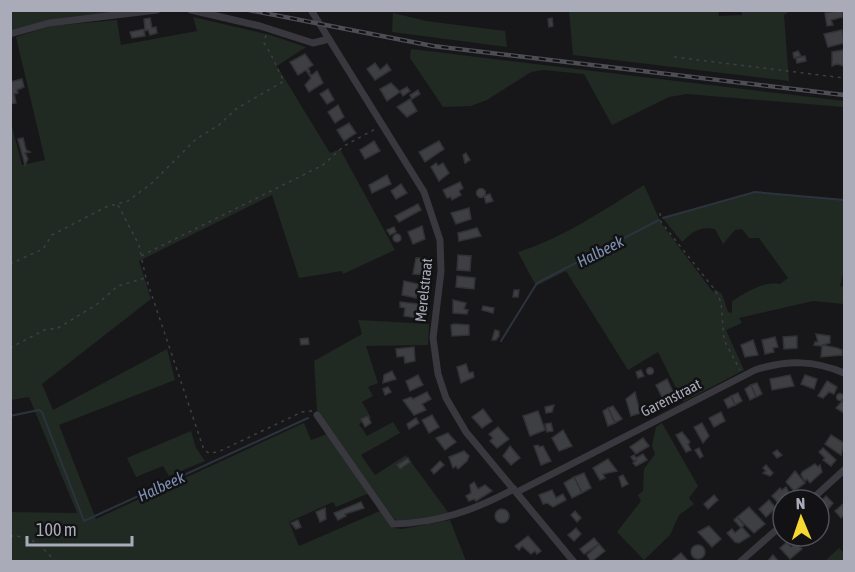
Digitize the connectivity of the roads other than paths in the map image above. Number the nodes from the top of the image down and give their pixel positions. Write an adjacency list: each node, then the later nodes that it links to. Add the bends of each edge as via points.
1 (157, 10): 4 (street, via 67,21)
2 (191, 10): 5 (street, via 313,43)
3 (311, 10): 5 (street, Merelstraat)
4 (10, 34)
5 (329, 39): 10 (street, Merelstraat, via 424,192 438,228 441,271 433,338 441,386 466,432)
6 (844, 373): 10 (street, Garenstraat, via 823,364 774,364)
7 (317, 415): 10 (street, Garenstraat, via 393,524 452,517)
8 (844, 470): 9 (street)
9 (824, 488)
10 (516, 491): 12 (street, Merelstraat)
11 (771, 534): 13 (street)
12 (574, 561)
13 (740, 561)

